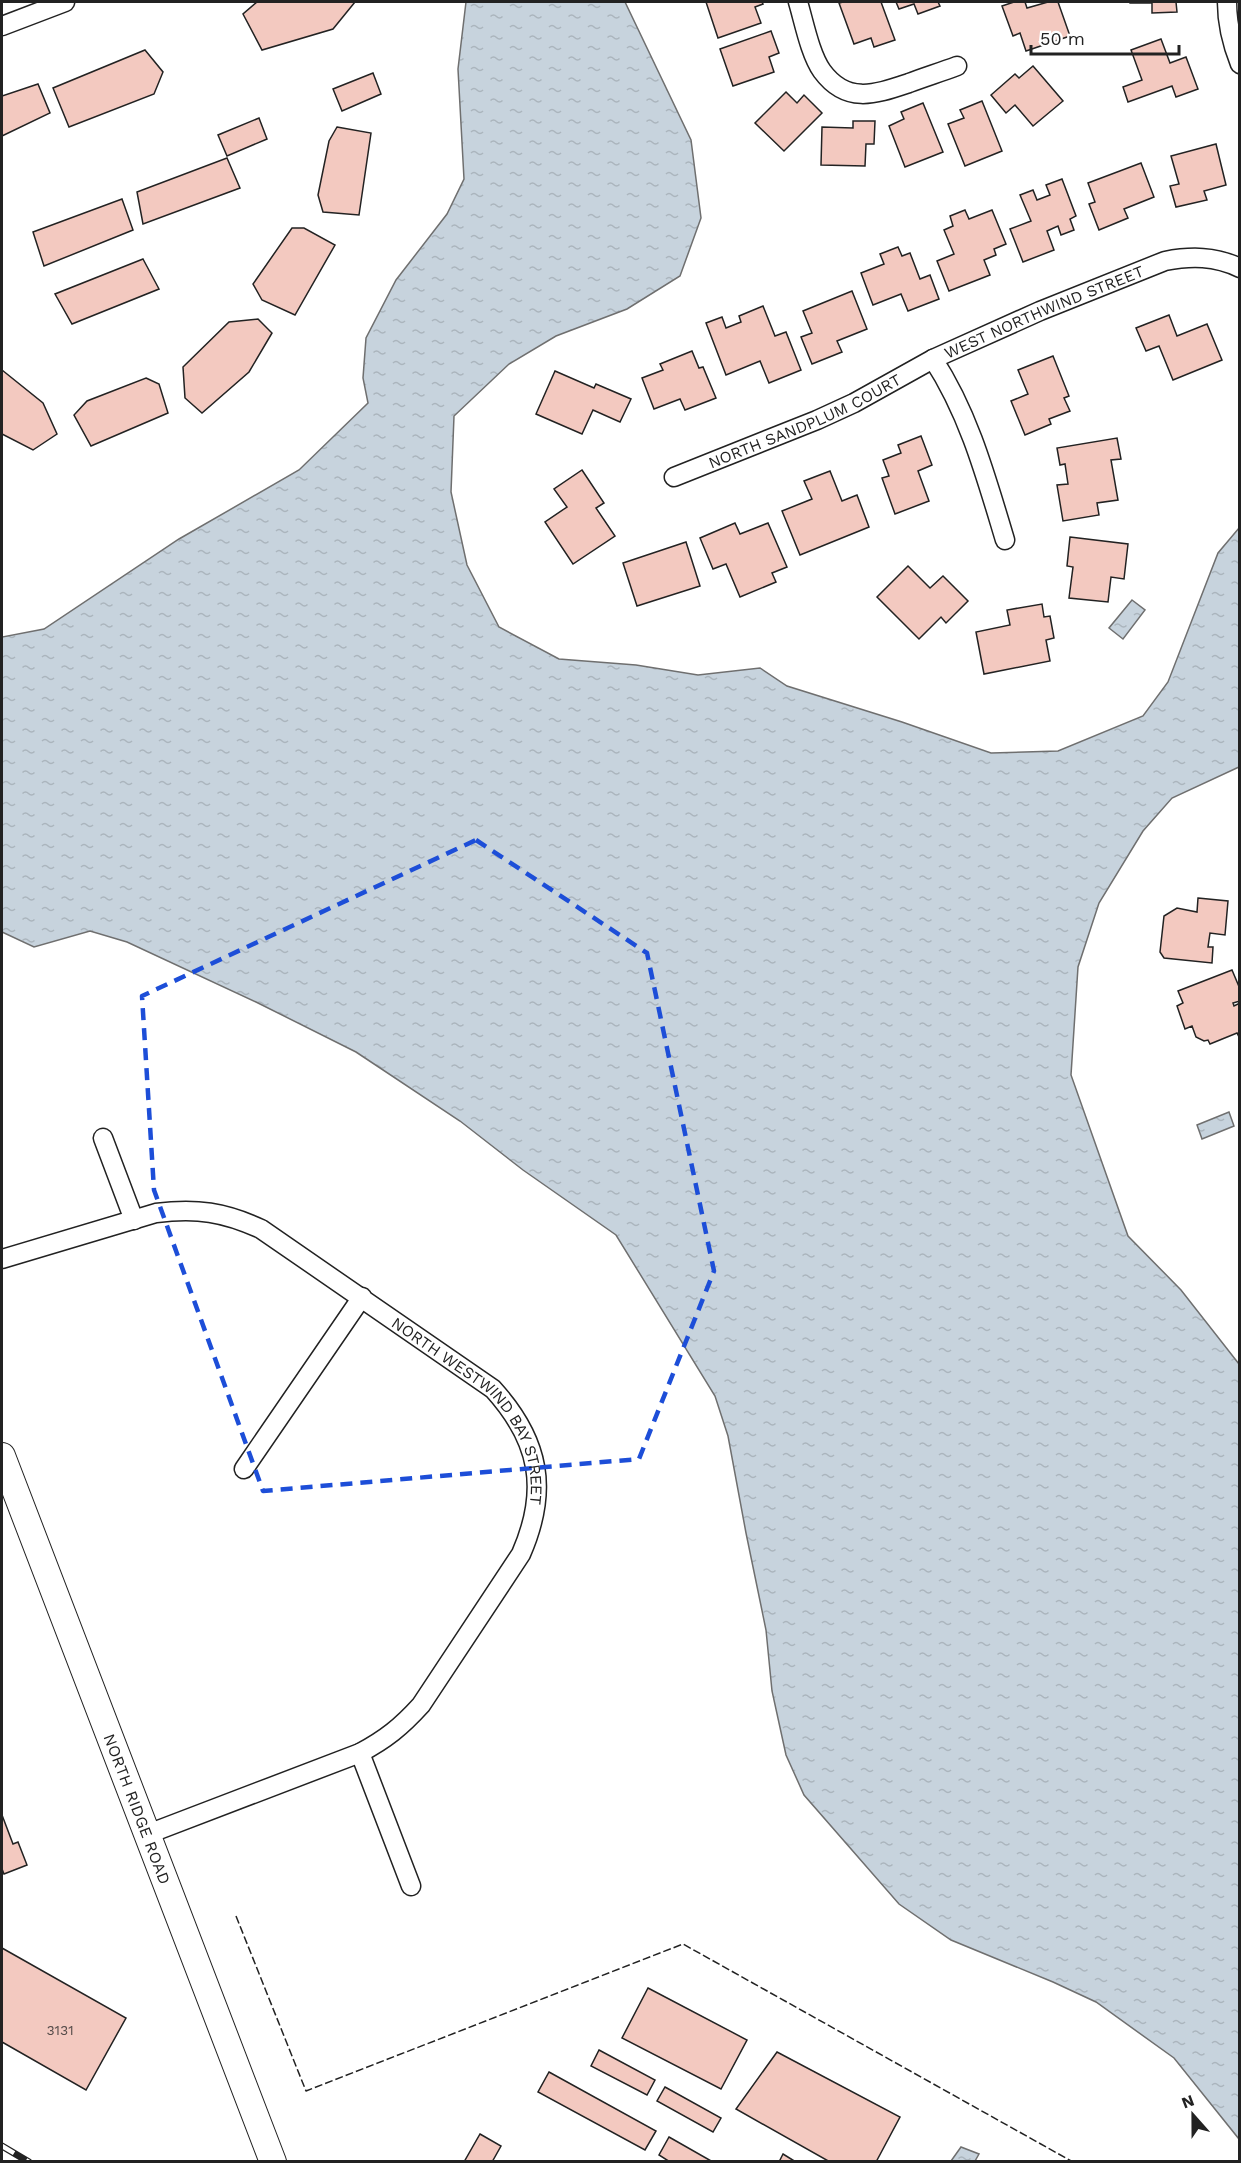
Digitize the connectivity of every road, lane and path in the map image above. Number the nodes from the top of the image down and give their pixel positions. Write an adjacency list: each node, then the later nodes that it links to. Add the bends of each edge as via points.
1 (65, 2): 4 (street)
2 (798, 2): 6 (street, via 822,70 833,83 848,91 879,94)
3 (1227, 2): 5 (street, via 1232,45)
4 (2, 26)
5 (1239, 64)
6 (957, 66)
7 (1239, 268): 8 (street, WEST NORTHWIND STREET, via 1205,257 1164,261)
8 (933, 359): 9 (street, NORTH SANDPLUM COURT, via 817,420); 10 (street, WEST NORTHWIND STREET, via 951,386 980,456)
9 (674, 477)
10 (1005, 540)
11 (103, 1138): 12 (street)
12 (134, 1220): 13 (street, NORTH WESTWIND BAY STREET); 14 (street, NORTH WESTWIND BAY STREET, via 182,1210 238,1218 261,1229)
13 (2, 1258)
14 (362, 1297): 16 (street); 17 (street, NORTH WESTWIND BAY STREET, via 493,1389 522,1426 532,1450 537,1479 530,1533 520,1554 421,1705 384,1740)
15 (2, 1456): 18 (main road, NORTH RIDGE ROAD)
16 (244, 1469)
17 (360, 1753): 18 (street, NORTH WESTWIND BAY STREET); 19 (street)
18 (148, 1834): 20 (main road, NORTH RIDGE ROAD)
19 (411, 1886)
20 (273, 2162)

